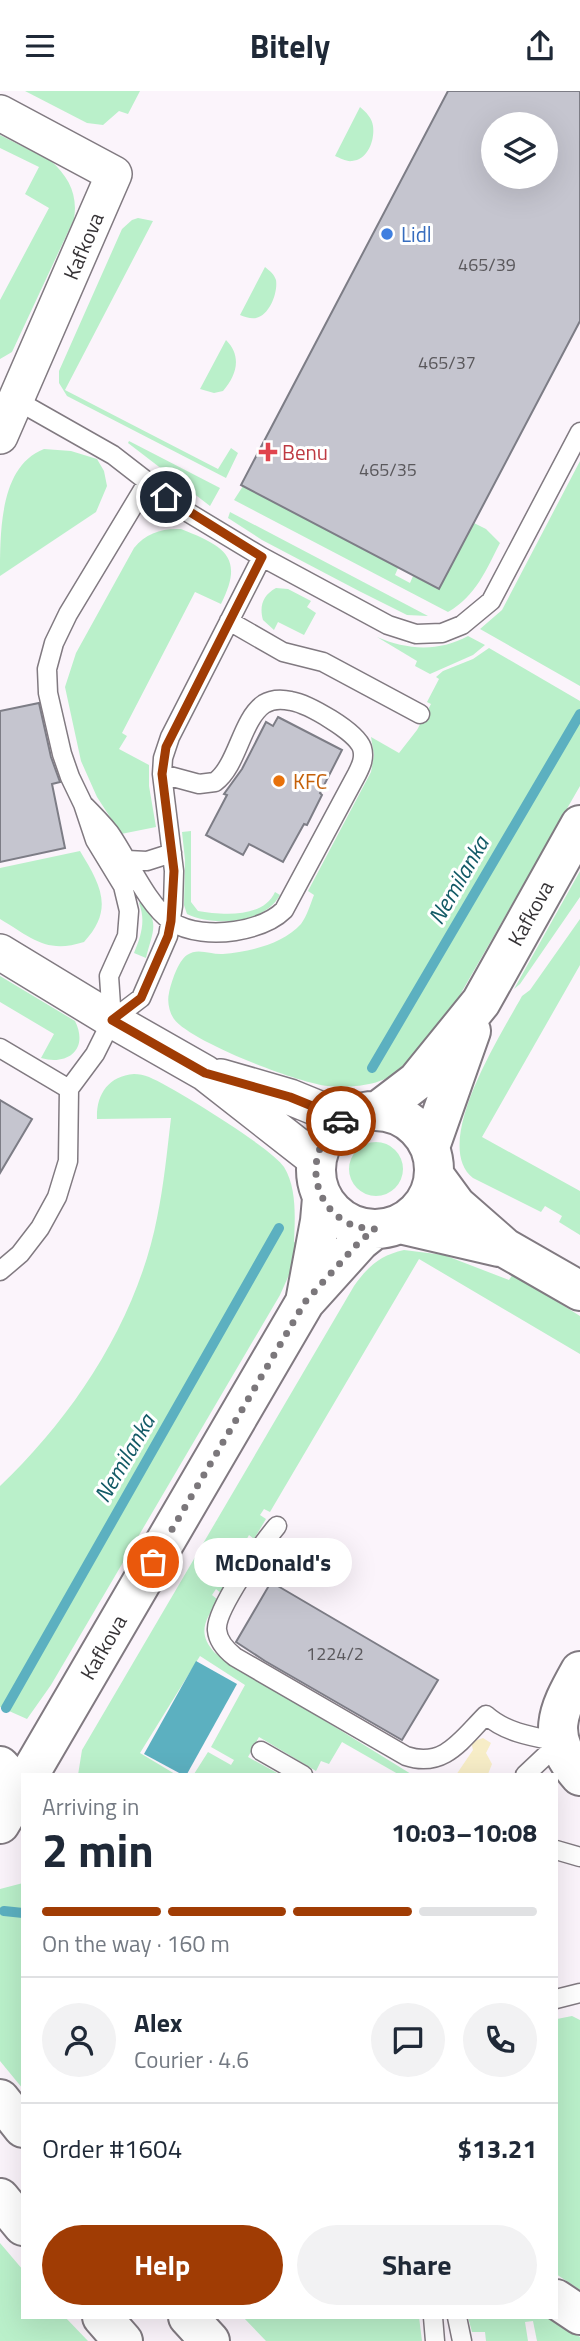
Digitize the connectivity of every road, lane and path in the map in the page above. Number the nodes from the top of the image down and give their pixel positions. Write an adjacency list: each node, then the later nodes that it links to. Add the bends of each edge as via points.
1 (0, 113): 2 (street, Kafkova, via 114,174)
2 (16, 400): 4 (street, Kafkova); 5 (lane, via 113,455)
3 (580, 432): 6 (lane, via 491,601 462,625 442,633 415,634 388,625)
4 (0, 436)
5 (148, 483): 6 (lane); 10 (lane, via 68,614 47,669 62,754)
6 (262, 557): 7 (lane)
7 (229, 621): 8 (lane, via 283,652 323,662); 9 (lane, via 170,737)
8 (421, 714)
9 (162, 774): 12 (lane); 14 (lane, via 199,784 215,782 258,709 276,700 297,702 350,732 363,754 357,774 278,916 228,932 193,929)
10 (83, 804): 13 (lane); 17 (lane, via 95,840 123,886 129,911 127,936 109,977)
11 (580, 825): 16 (street, Kafkova)
12 (172, 853): 13 (lane, via 148,861); 14 (lane)
13 (127, 860): 14 (lane)
14 (171, 921): 17 (lane, via 141,998)
15 (0, 952): 17 (street)
16 (481, 1002): 21 (street, Kafkova, via 417,1081); 23 (street, Kafkova)
17 (112, 1020): 19 (street); 20 (lane, via 95,1054)
18 (0, 1048): 20 (lane)
19 (205, 1073): 21 (street); 22 (street)
20 (69, 1089): 27 (lane, via 68,1161 57,1197 20,1254)
21 (361, 1114): 22 (street, Kafkova, via 326,1136); 23 (street, via 394,1114 408,1121 421,1132)
22 (316, 1160): 24 (street, Kafkova)
23 (432, 1161): 25 (street, Kafkova, via 430,1193 421,1208); 26 (street, via 456,1205)
24 (322, 1198): 25 (street, via 344,1221 358,1227); 29 (street, Kafkova)
25 (388, 1227): 26 (street); 29 (street, Kafkova, via 360,1241)
26 (505, 1248): 28 (street)
27 (0, 1271)
28 (580, 1291)
29 (305, 1302): 34 (street, Kafkova)
30 (277, 1527): 32 (lane, via 258,1550 218,1620 218,1637 227,1650 415,1759 432,1759 450,1751 486,1715 521,1734)
31 (580, 1671): 32 (street, via 559,1712)
32 (560, 1742): 36 (lane); 37 (street)
33 (261, 1751): 35 (lane)
34 (24, 1773)
35 (300, 1773)
36 (527, 1773)
37 (580, 1776)
38 (19, 1781): 39 (street, Kafkova)
39 (0, 1824)
40 (558, 1851): 41 (lane)
41 (580, 1857)
42 (580, 1993): 43 (lane)
43 (558, 1998)
44 (0, 2099): 45 (street)
45 (21, 2125)
46 (0, 2198): 47 (street)
47 (21, 2223)
48 (558, 2300): 49 (street)
49 (580, 2315)
50 (104, 2319): 54 (street)
51 (190, 2319): 55 (street)
52 (433, 2319): 56 (lane)
53 (458, 2319): 57 (lane)
54 (123, 2341)
55 (209, 2341)
56 (435, 2341)
57 (463, 2341)

